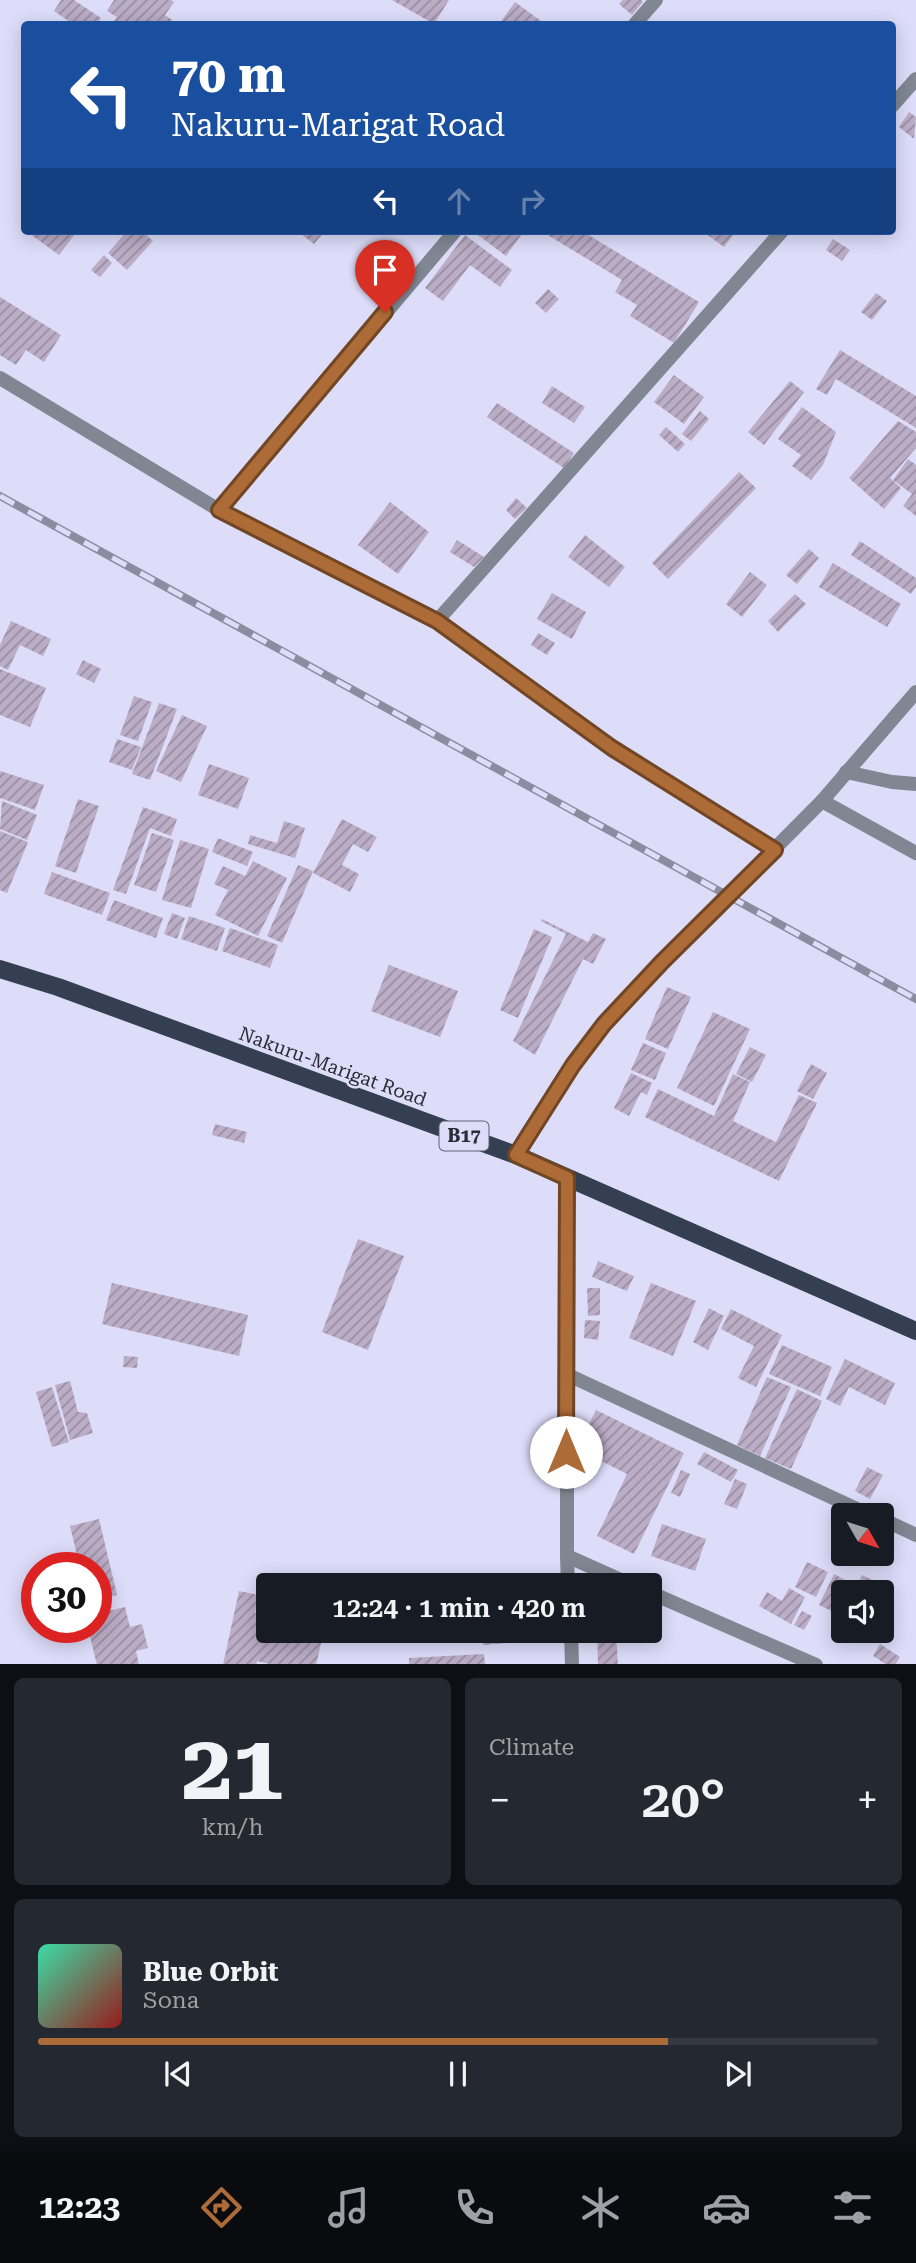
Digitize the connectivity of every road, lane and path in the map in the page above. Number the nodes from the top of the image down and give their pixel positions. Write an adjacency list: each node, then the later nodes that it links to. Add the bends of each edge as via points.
1 (656, 0): 2 (street)
2 (638, 21)
3 (916, 79): 4 (street)
4 (896, 102)
5 (452, 235): 8 (street)
6 (778, 235): 9 (street)
7 (0, 378): 8 (street)
8 (219, 510): 9 (street)
9 (437, 621): 14 (street, via 612,748)
10 (916, 692): 11 (street)
11 (846, 772): 12 (street); 13 (street)
12 (916, 784)
13 (822, 801): 14 (street); 15 (street)
14 (775, 850): 17 (street, via 604,1024)
15 (916, 853)
16 (0, 969): 17 (main road, Nakuru-Marigat Road / B17)
17 (516, 1155): 18 (main road, Nakuru-Marigat Road / B17)
18 (567, 1178): 19 (main road, Nakuru-Marigat Road / B17); 20 (street)
19 (916, 1331)
20 (566, 1374): 21 (street); 24 (street)
21 (845, 1503)
22 (894, 1525): 23 (street)
23 (916, 1535)
24 (567, 1556): 25 (street); 26 (street)
25 (568, 1573)
26 (605, 1573)
27 (662, 1598): 30 (street)
28 (571, 1643): 29 (street)
29 (572, 1664)
30 (816, 1664)

